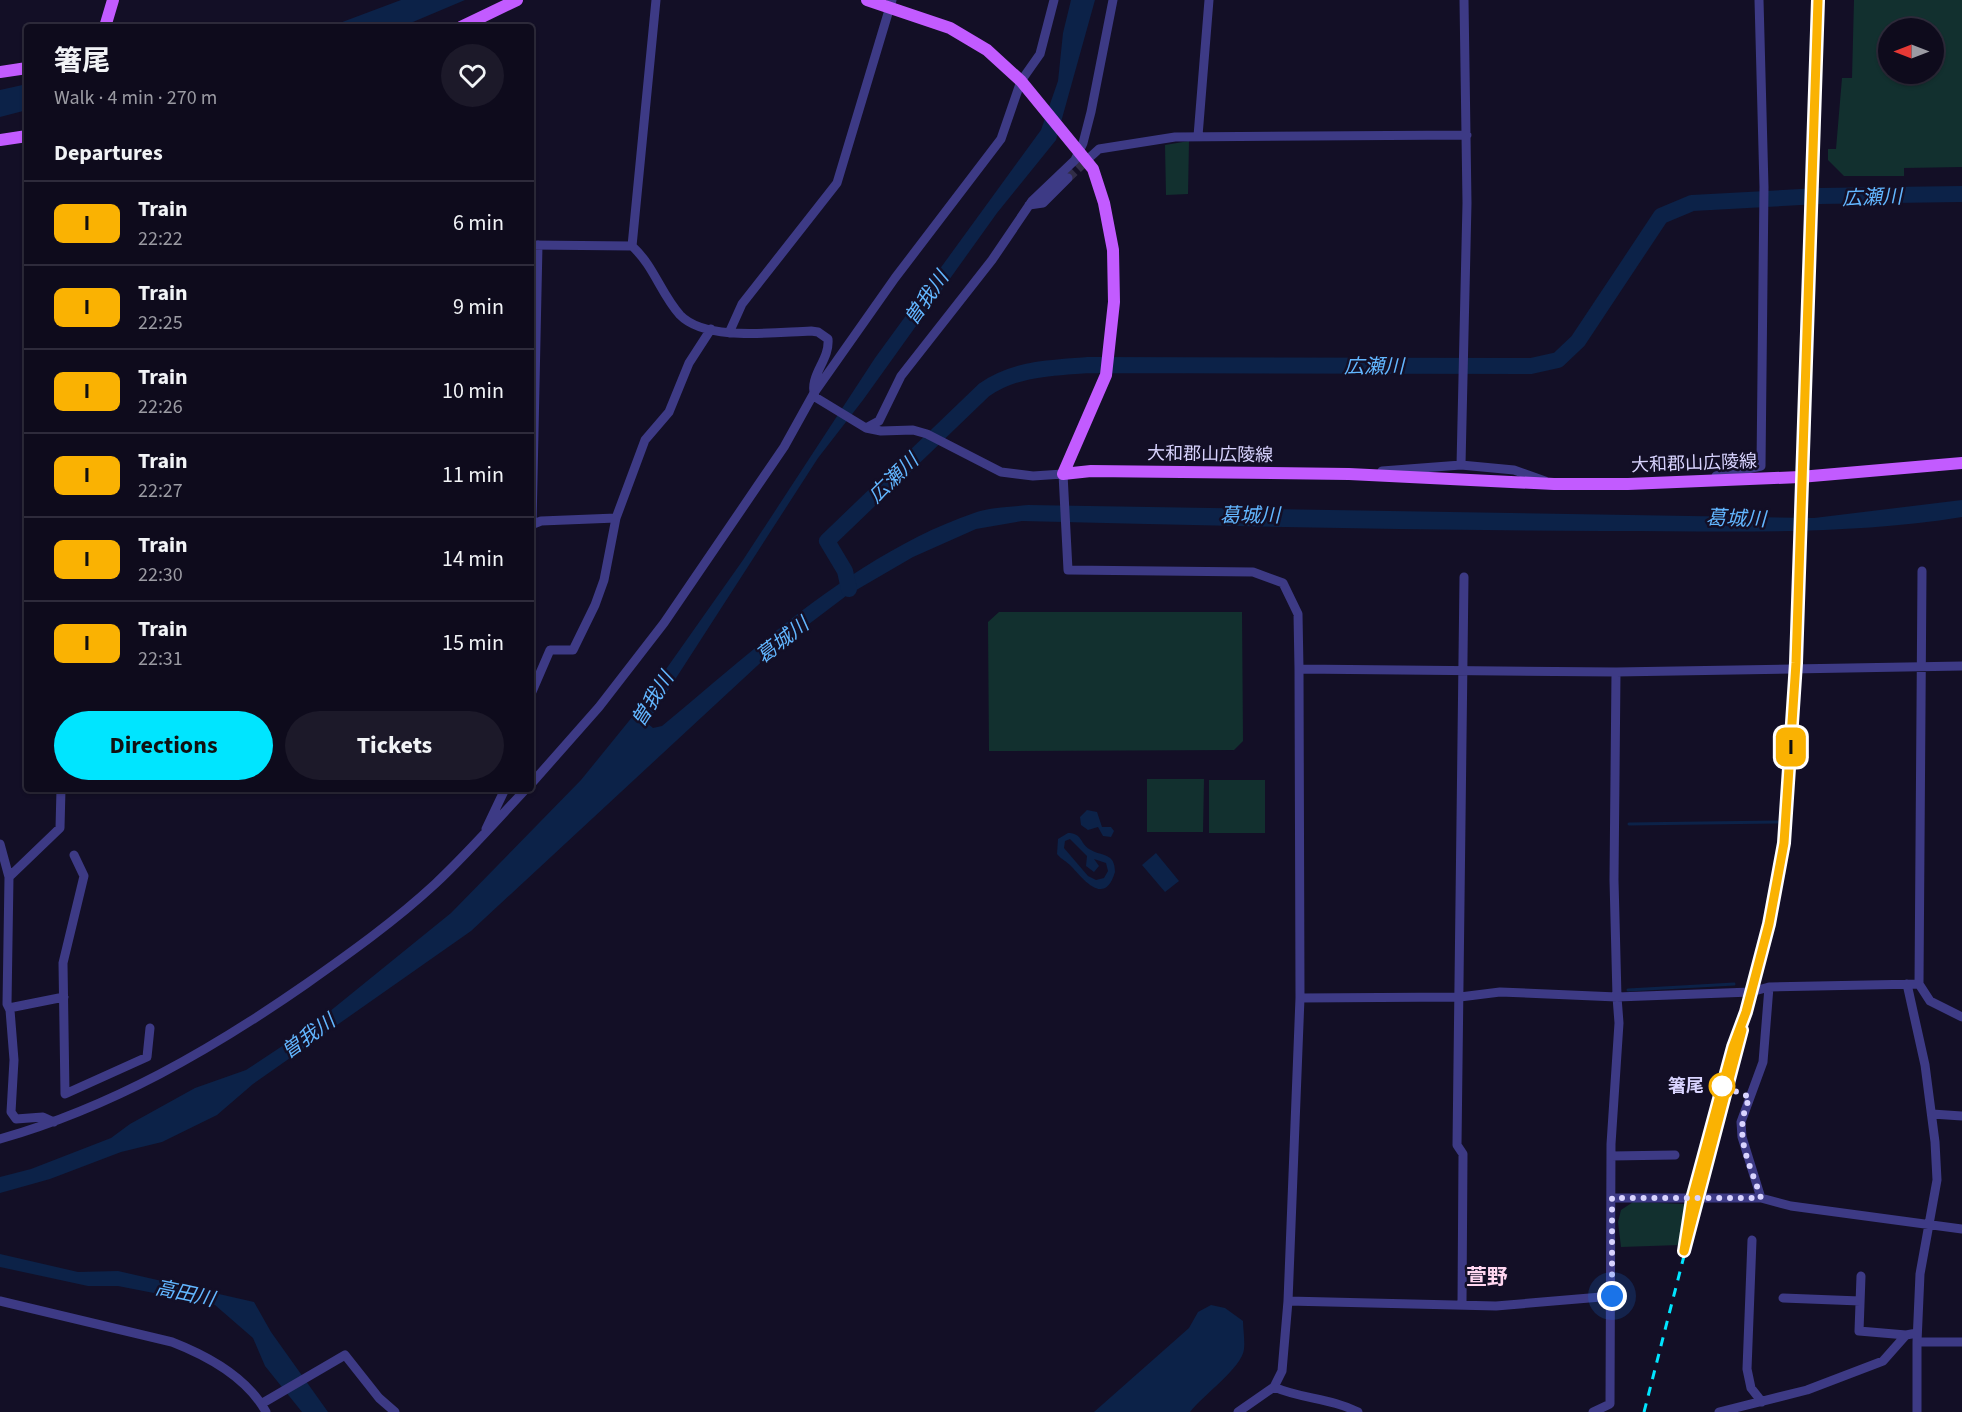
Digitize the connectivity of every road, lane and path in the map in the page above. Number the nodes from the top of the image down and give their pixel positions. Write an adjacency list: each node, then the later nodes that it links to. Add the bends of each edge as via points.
1 (113, 0): 11 (main road)
2 (517, 0): 12 (main road)
3 (656, 0): 24 (street)
4 (867, 0): 10 (main road)
5 (1054, 0): 15 (street, via 1040,54)
6 (1113, 0): 20 (street)
7 (1209, 0): 17 (street)
8 (1464, 0): 16 (street)
9 (1759, 0): 33 (street, via 1764,187 1761,466)
10 (891, 3): 15 (main road, via 950,28 987,50); 26 (street, via 837,183 742,304)
11 (106, 24)
12 (467, 24)
13 (24, 68): 14 (main road)
14 (0, 72)
15 (1025, 86): 20 (main road); 27 (street, via 1001,139 895,278)
16 (1467, 135): 17 (street); 30 (street)
17 (1198, 136): 20 (street)
18 (24, 137): 19 (main road)
19 (2, 143)
20 (1081, 153): 22 (street); 32 (main road, via 1093,169 1104,203 1113,250 1114,302 1106,375)
21 (1068, 178): 22 (street, via 1043,203)
22 (1029, 204): 28 (street, via 992,260 901,376 879,420)
23 (534, 245): 24 (street)
24 (632, 246): 25 (street, via 649,264 680,315)
25 (711, 329): 26 (street); 35 (street, via 689,363 669,412 645,440)
26 (729, 333): 27 (street, via 818,332 828,339 829,350 814,379)
27 (815, 395): 28 (street); 45 (street, via 664,623 599,707)
28 (866, 428): 32 (street, via 913,430 1000,472)
29 (1962, 463): 33 (main road, 大和郡山広陵線, via 1800,477)
30 (1461, 465): 31 (street); 34 (street, via 1514,470)
31 (1349, 474): 32 (main road, 大和郡山広陵線, via 1091,471); 34 (main road, 大和郡山広陵線)
32 (1064, 480): 41 (street, via 1068,570 1253,572 1283,583 1298,614)
33 (1696, 481): 34 (main road, 大和郡山広陵線)
34 (1554, 484)
35 (616, 518): 36 (street); 44 (street, via 604,580 584,632 573,650 550,650)
36 (534, 524)
37 (1922, 571): 40 (street)
38 (1464, 577): 42 (street)
39 (1962, 666): 40 (street)
40 (1922, 667): 43 (street); 55 (street)
41 (1299, 669): 42 (street); 60 (street)
42 (1462, 670): 43 (street); 58 (street)
43 (1616, 672): 59 (street)
44 (534, 687)
45 (534, 781)
46 (61, 792): 52 (street, via 60,828)
47 (504, 792): 49 (street)
48 (523, 792): 49 (street)
49 (486, 831): 66 (street, via 435,884 392,921 235,1032 122,1094)
50 (0, 844): 52 (street)
51 (74, 855): 57 (street, via 84,876 65,947)
52 (9, 877): 53 (street)
53 (3, 909): 61 (street)
54 (1907, 984): 55 (street); 56 (street); 64 (street)
55 (1919, 984): 62 (street, via 1930,1001)
56 (1769, 987): 59 (street, via 1751,992); 71 (street, via 1763,1062 1740,1122)
57 (64, 997): 61 (street); 63 (street, via 65,1094 147,1057)
58 (1460, 997): 59 (street, via 1500,992); 60 (street); 81 (street, via 1457,1145 1463,1154)
59 (1617, 997): 69 (street)
60 (1300, 998): 79 (street)
61 (9, 1008): 66 (street, via 14,1060 11,1112 16,1119 43,1117)
62 (1962, 1017)
63 (150, 1028)
64 (1932, 1114): 65 (street); 72 (street, via 1937,1180)
65 (1962, 1116)
66 (54, 1122): 67 (street)
67 (0, 1139)
68 (1675, 1155): 69 (street)
69 (1611, 1156): 70 (street)
70 (1612, 1198): 71 (street); 76 (street)
71 (1761, 1198): 72 (street, via 1791,1206)
72 (1930, 1225): 73 (street); 83 (street, via 1920,1274)
73 (1962, 1228)
74 (1752, 1240): 86 (street, via 1747,1369 1750,1388)
75 (1862, 1276): 80 (street)
76 (1612, 1296): 81 (street, via 1496,1306); 91 (street, via 1610,1404)
77 (1783, 1298): 80 (street)
78 (0, 1301): 87 (street, via 172,1342 198,1352 229,1371)
79 (1288, 1301): 81 (street); 85 (street, via 1282,1371)
80 (1860, 1301): 82 (street, via 1859,1331)
81 (1462, 1304)
82 (1906, 1335): 83 (street); 86 (street, via 1883,1361 1807,1390)
83 (1917, 1338): 84 (street); 93 (street)
84 (1962, 1342)
85 (1274, 1387): 89 (street); 90 (street, via 1336,1402)
86 (1762, 1402): 92 (street)
87 (264, 1406): 88 (street, via 345,1355)
88 (395, 1412)
89 (1238, 1412)
90 (1358, 1412)
91 (1593, 1412)
92 (1719, 1412)
93 (1917, 1412)

